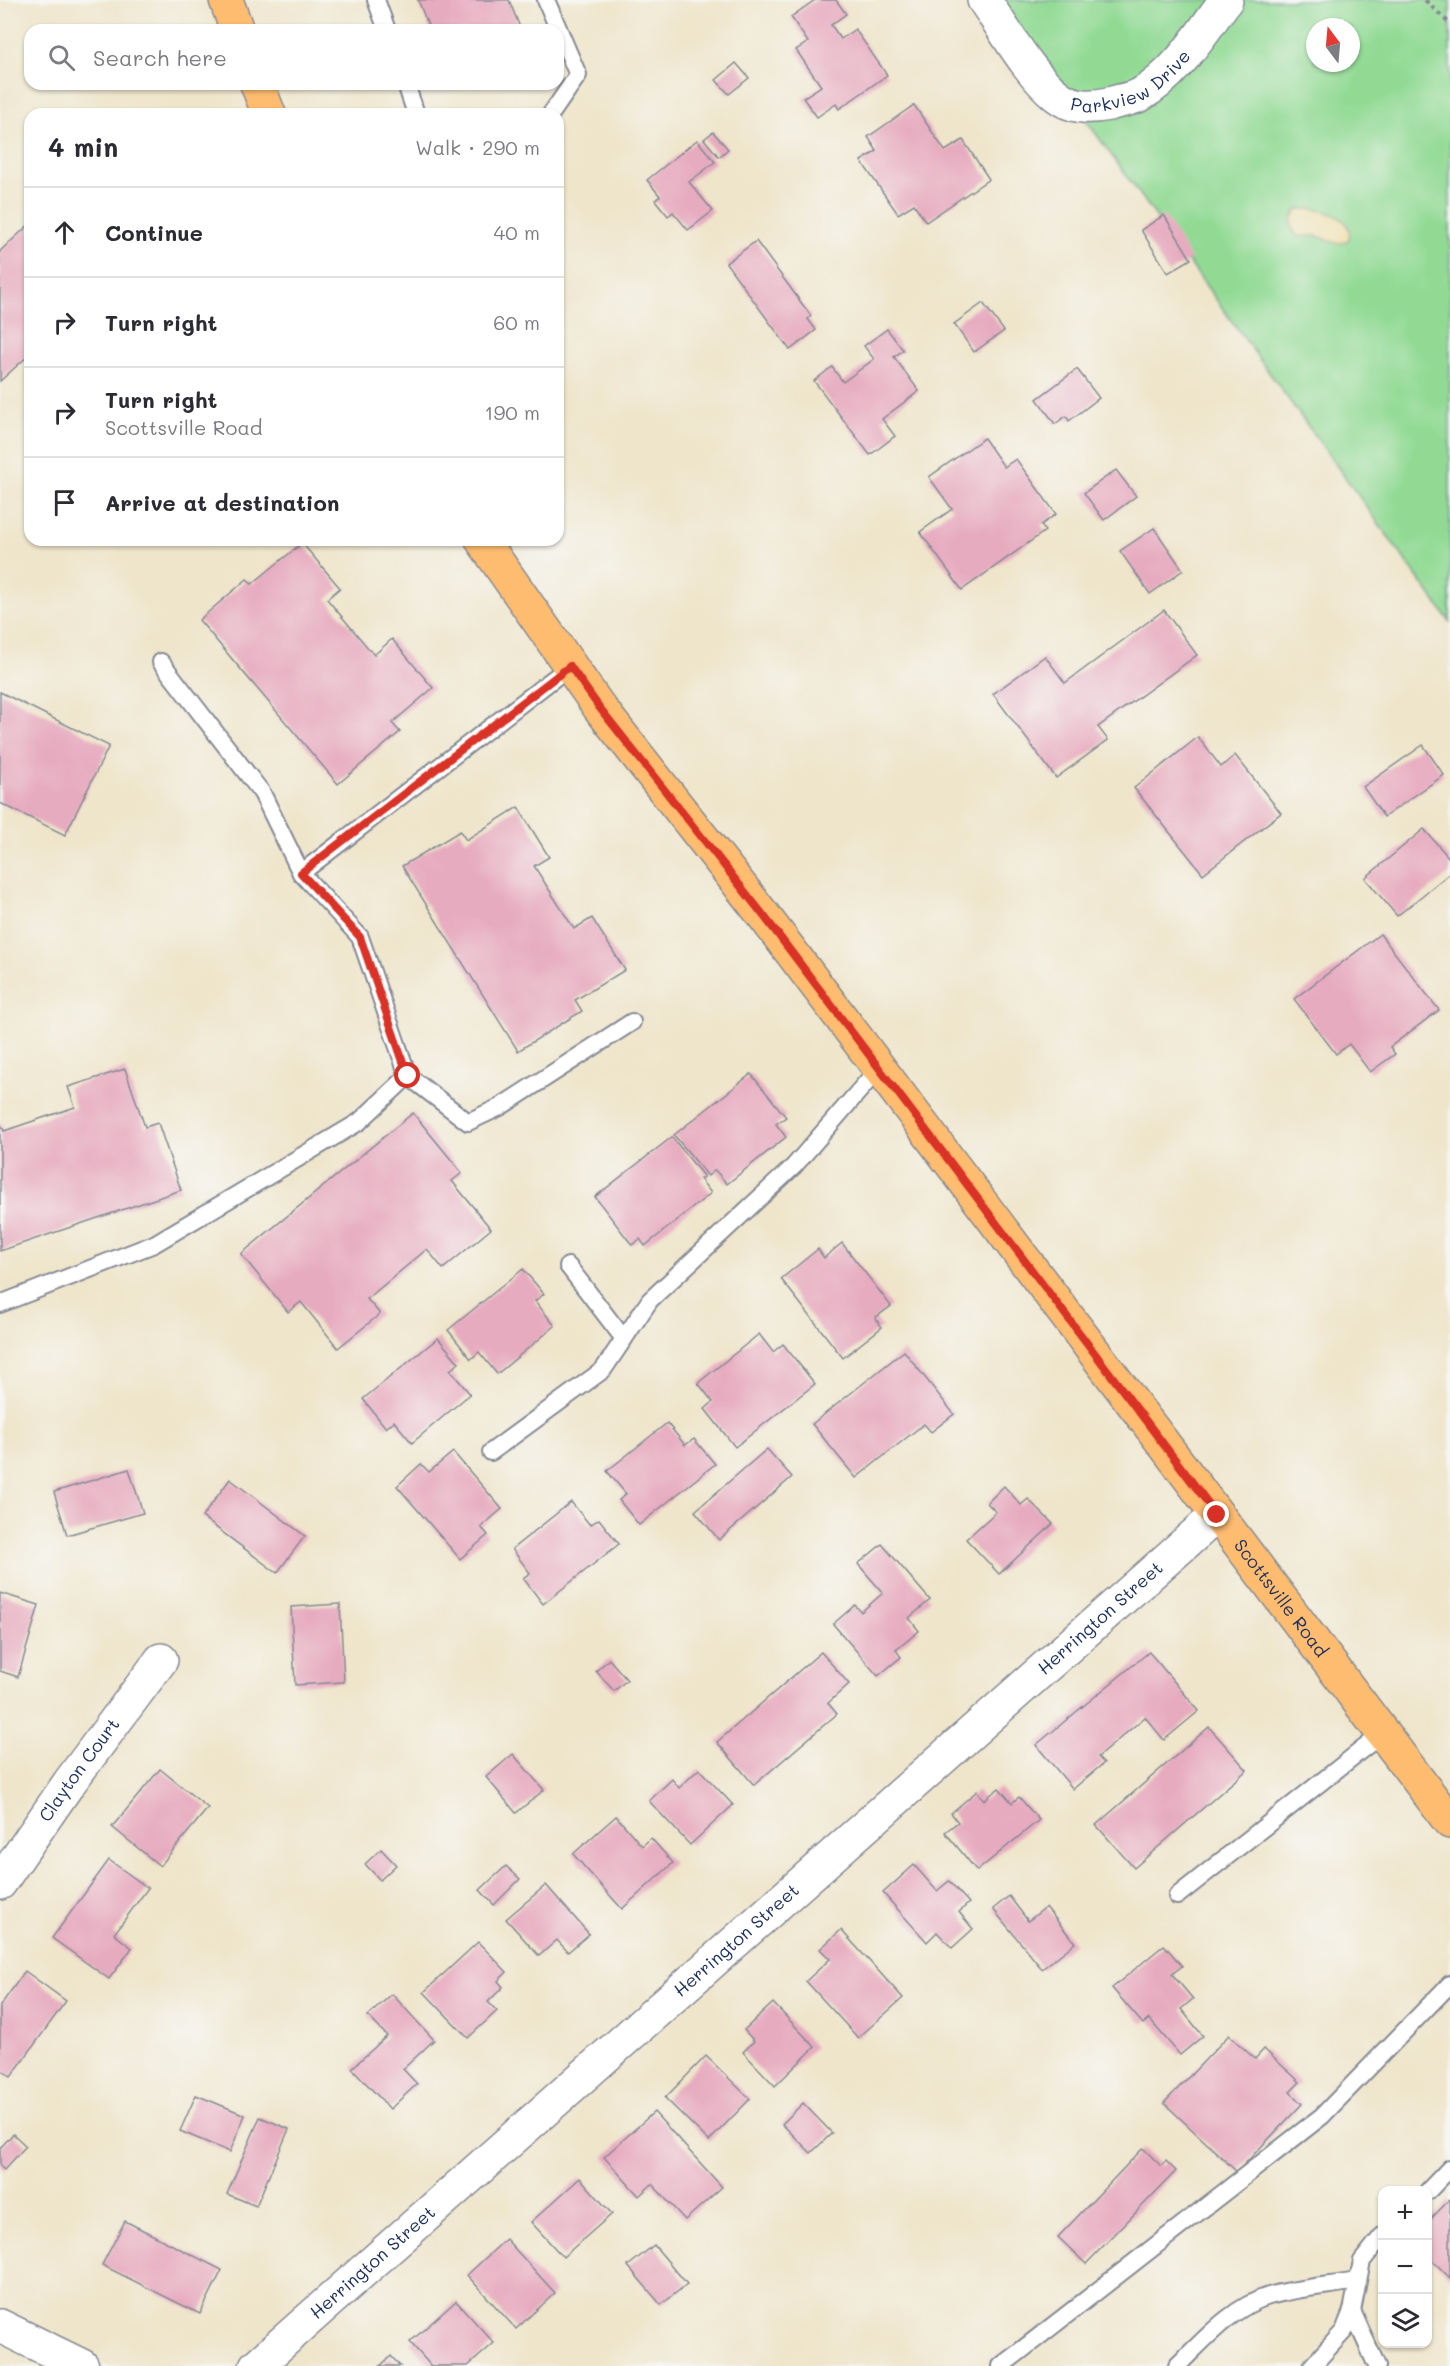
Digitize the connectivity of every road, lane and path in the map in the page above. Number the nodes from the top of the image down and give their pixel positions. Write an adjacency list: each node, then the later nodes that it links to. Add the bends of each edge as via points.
1 (226, 0): 7 (main road)
2 (376, 0): 8 (lane)
3 (546, 0): 9 (lane)
4 (984, 0): 5 (street, Parkview Drive, via 1038,76 1056,95 1081,107 1138,95 1152,86 1180,61)
5 (1227, 0)
6 (1425, 0): 10 (path)
7 (235, 24)
8 (385, 24)
9 (556, 24)
10 (1450, 24)
11 (564, 42): 16 (lane, via 578,75)
12 (259, 90): 14 (main road)
13 (408, 90): 15 (lane)
14 (267, 108)
15 (414, 108)
16 (556, 108)
17 (486, 546): 19 (main road, Scottsville Road)
18 (161, 662): 20 (lane, via 262,793)
19 (570, 666): 20 (lane); 22 (main road, Scottsville Road)
20 (301, 873): 23 (lane, via 360,937)
21 (632, 1022): 23 (lane, via 500,1107 468,1122)
22 (879, 1068): 26 (lane, via 794,1166 650,1300); 28 (main road, Scottsville Road)
23 (408, 1076): 25 (lane, via 359,1122 154,1244)
24 (568, 1266): 26 (lane)
25 (0, 1304)
26 (624, 1339): 27 (lane, via 603,1370)
27 (491, 1452)
28 (1217, 1515): 30 (main road, Scottsville Road); 42 (street, Herrington Street)
29 (161, 1660): 32 (street, Clayton Court)
30 (1383, 1733): 31 (main road, Scottsville Road); 33 (lane)
31 (1450, 1822)
32 (0, 1883)
33 (1177, 1896)
34 (1450, 1984): 43 (lane, via 1322,2116)
35 (1450, 2168): 36 (lane)
36 (1432, 2187)
37 (1380, 2240): 38 (lane, via 1362,2261)
38 (1357, 2281): 39 (lane); 44 (lane, via 1270,2296 1230,2316)
39 (1352, 2311): 45 (lane, via 1344,2331); 46 (lane)
40 (0, 2326): 41 (street)
41 (82, 2366)
42 (256, 2366)
43 (1001, 2366)
44 (1177, 2366)
45 (1312, 2366)
46 (1377, 2366)

